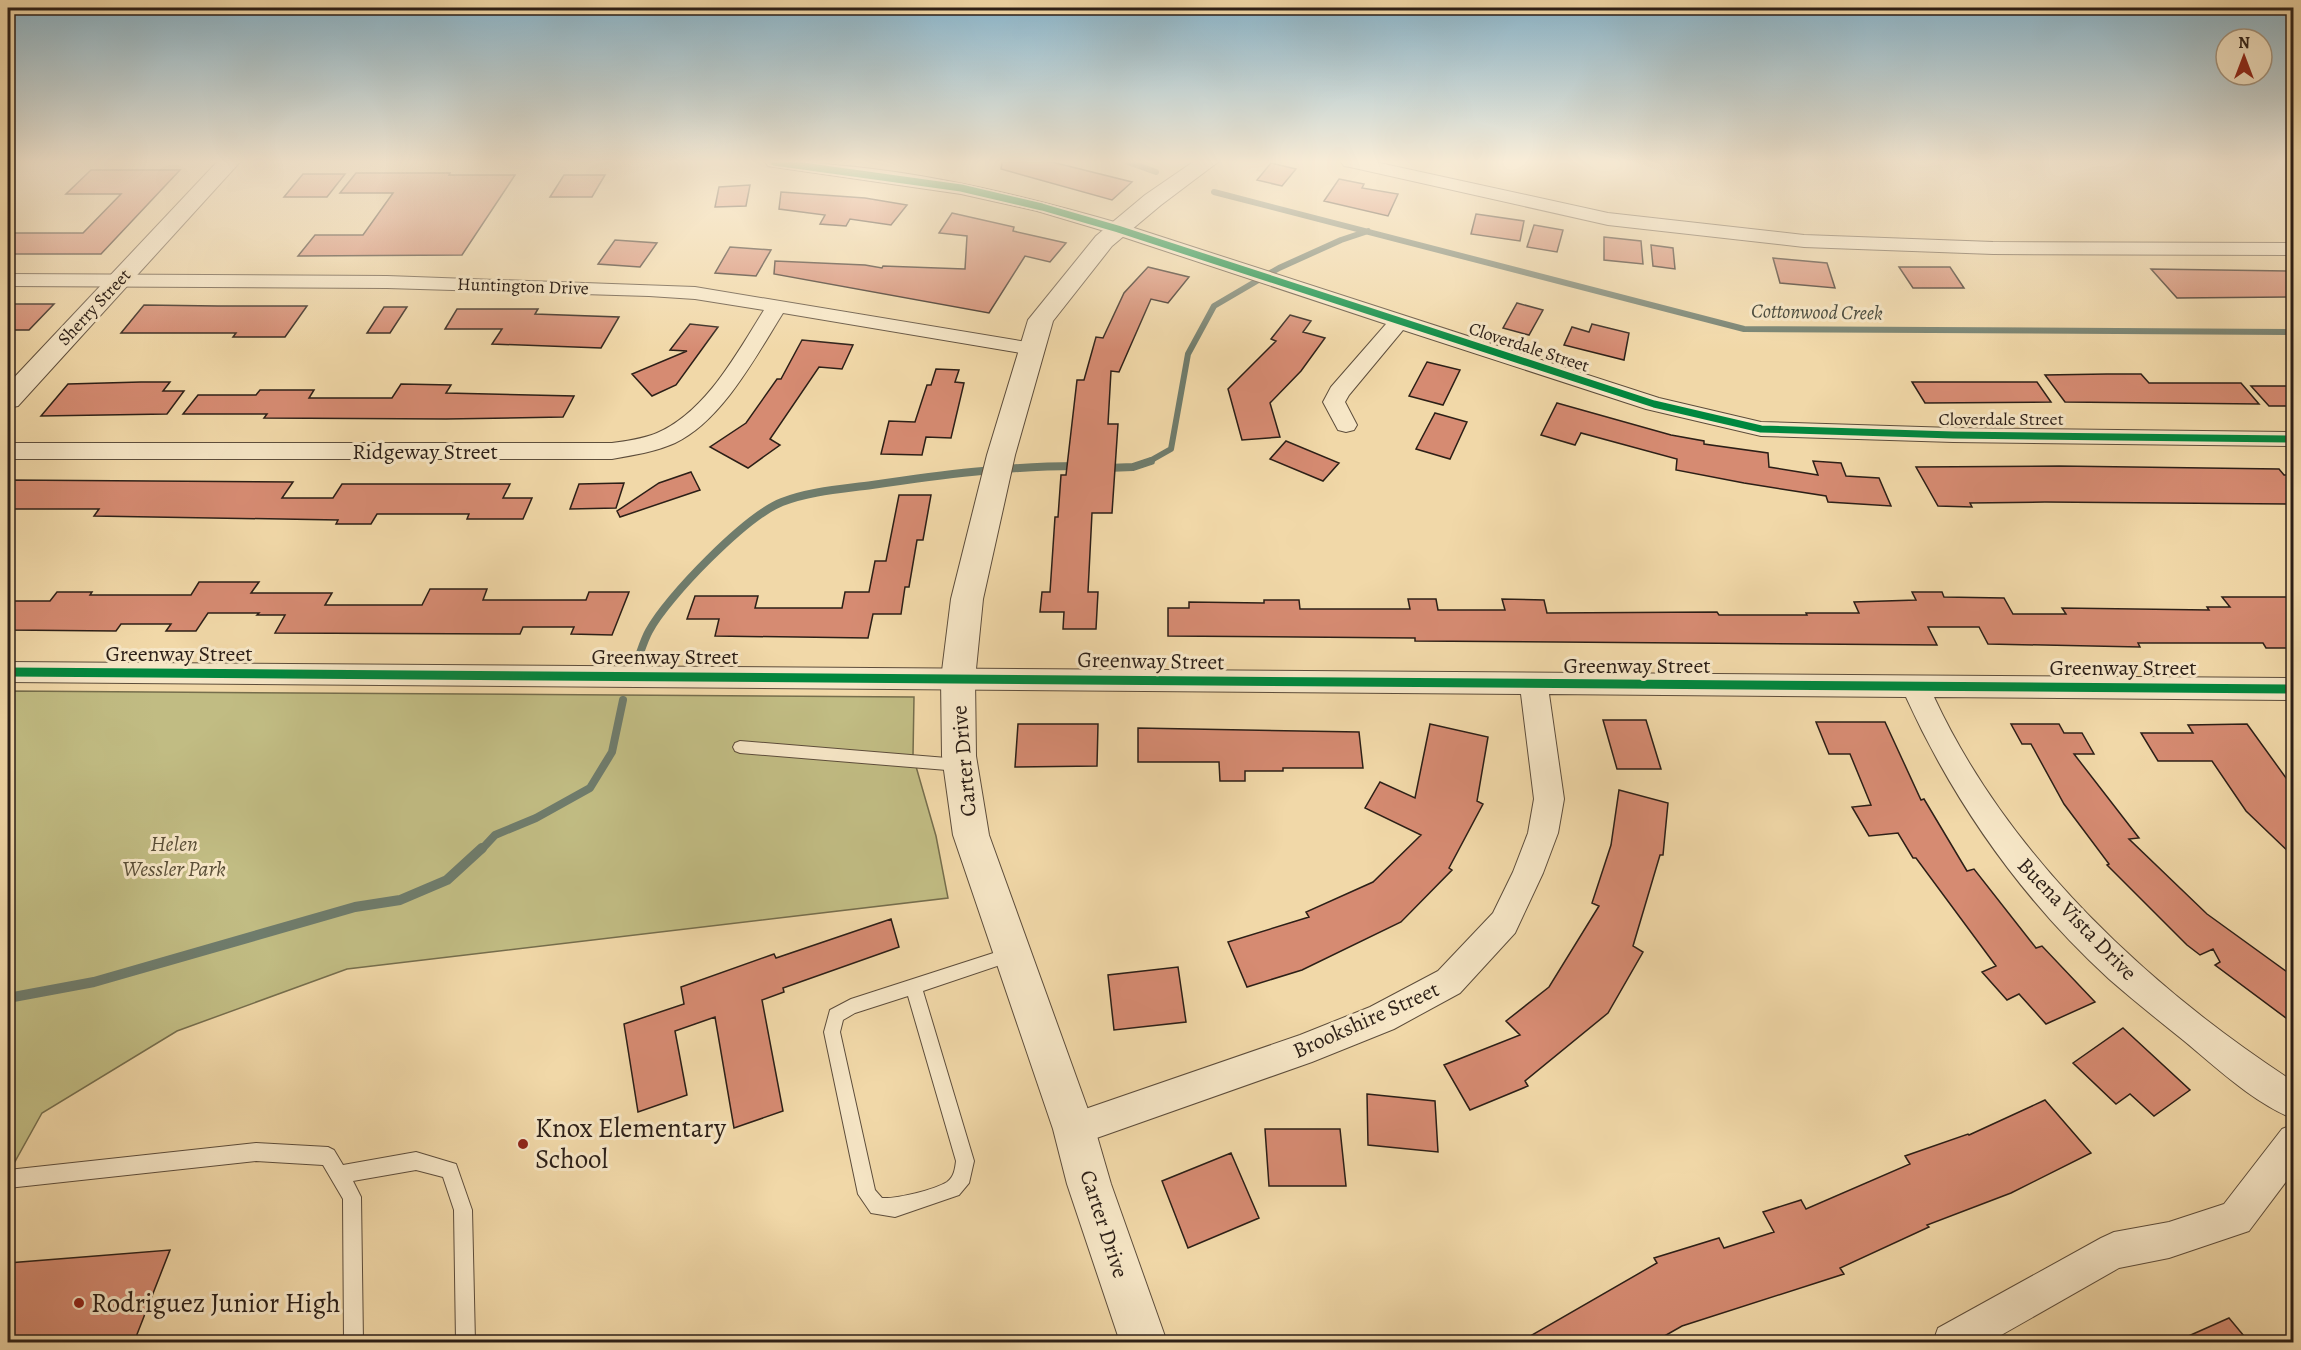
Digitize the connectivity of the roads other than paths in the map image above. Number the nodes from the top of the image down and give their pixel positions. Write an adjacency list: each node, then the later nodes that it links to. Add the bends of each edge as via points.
1 (170, 225): 8 (street, Sherry Street)
2 (1104, 225): 5 (street, Cloverdale Street)
3 (1123, 225): 5 (street, Carter Drive)
4 (1661, 225): 6 (street, via 1804,241 1993,248)
5 (1118, 229): 10 (street, Cloverdale Street); 11 (street, Carter Drive, via 1041,320)
6 (2294, 249)
7 (8, 280): 8 (street, Huntington Drive)
8 (118, 281): 9 (street, Huntington Drive, via 387,282 649,290); 12 (street, Sherry Street)
9 (777, 306): 11 (street, Huntington Drive); 15 (street, Ridgeway Street, via 706,408 673,435 612,451)
10 (1399, 322): 13 (street, via 1339,392 1334,402); 14 (street, Cloverdale Street, via 1654,404 1761,429)
11 (1033, 349): 17 (street, Carter Drive, via 999,466 967,599)
12 (8, 400)
13 (1346, 425)
14 (2294, 439)
15 (8, 451)
16 (8, 672): 17 (street, Greenway Street)
17 (958, 679): 18 (street, Greenway Street); 22 (street, Carter Drive)
18 (1534, 685): 19 (street, Greenway Street); 26 (street, Brookshire Street, via 1549,799 1543,833 1503,923 1449,982 1382,1018 1300,1051)
19 (1915, 686): 20 (street, Greenway Street); 25 (street, Buena Vista Drive, via 1941,743 1970,792 2009,847 2083,932 2121,969 2241,1067)
20 (2292, 691)
21 (740, 747): 22 (lane)
22 (961, 766): 23 (street, Carter Drive, via 971,835)
23 (1012, 954): 24 (lane); 26 (street, Carter Drive)
24 (913, 987): 24 (lane, via 836,1015 832,1032 867,1194 877,1207 895,1208 953,1190 963,1177 965,1161)
25 (2294, 1102)
26 (1074, 1129): 32 (street, Carter Drive)
27 (2294, 1141): 33 (street, via 2236,1218 2169,1240 2114,1251)
28 (339, 1175): 29 (lane, via 328,1156 256,1152); 30 (lane, via 352,1197); 31 (lane, via 416,1161 450,1170 463,1210)
29 (8, 1179)
30 (354, 1342)
31 (466, 1342)
32 (1143, 1342)
33 (1952, 1342)

